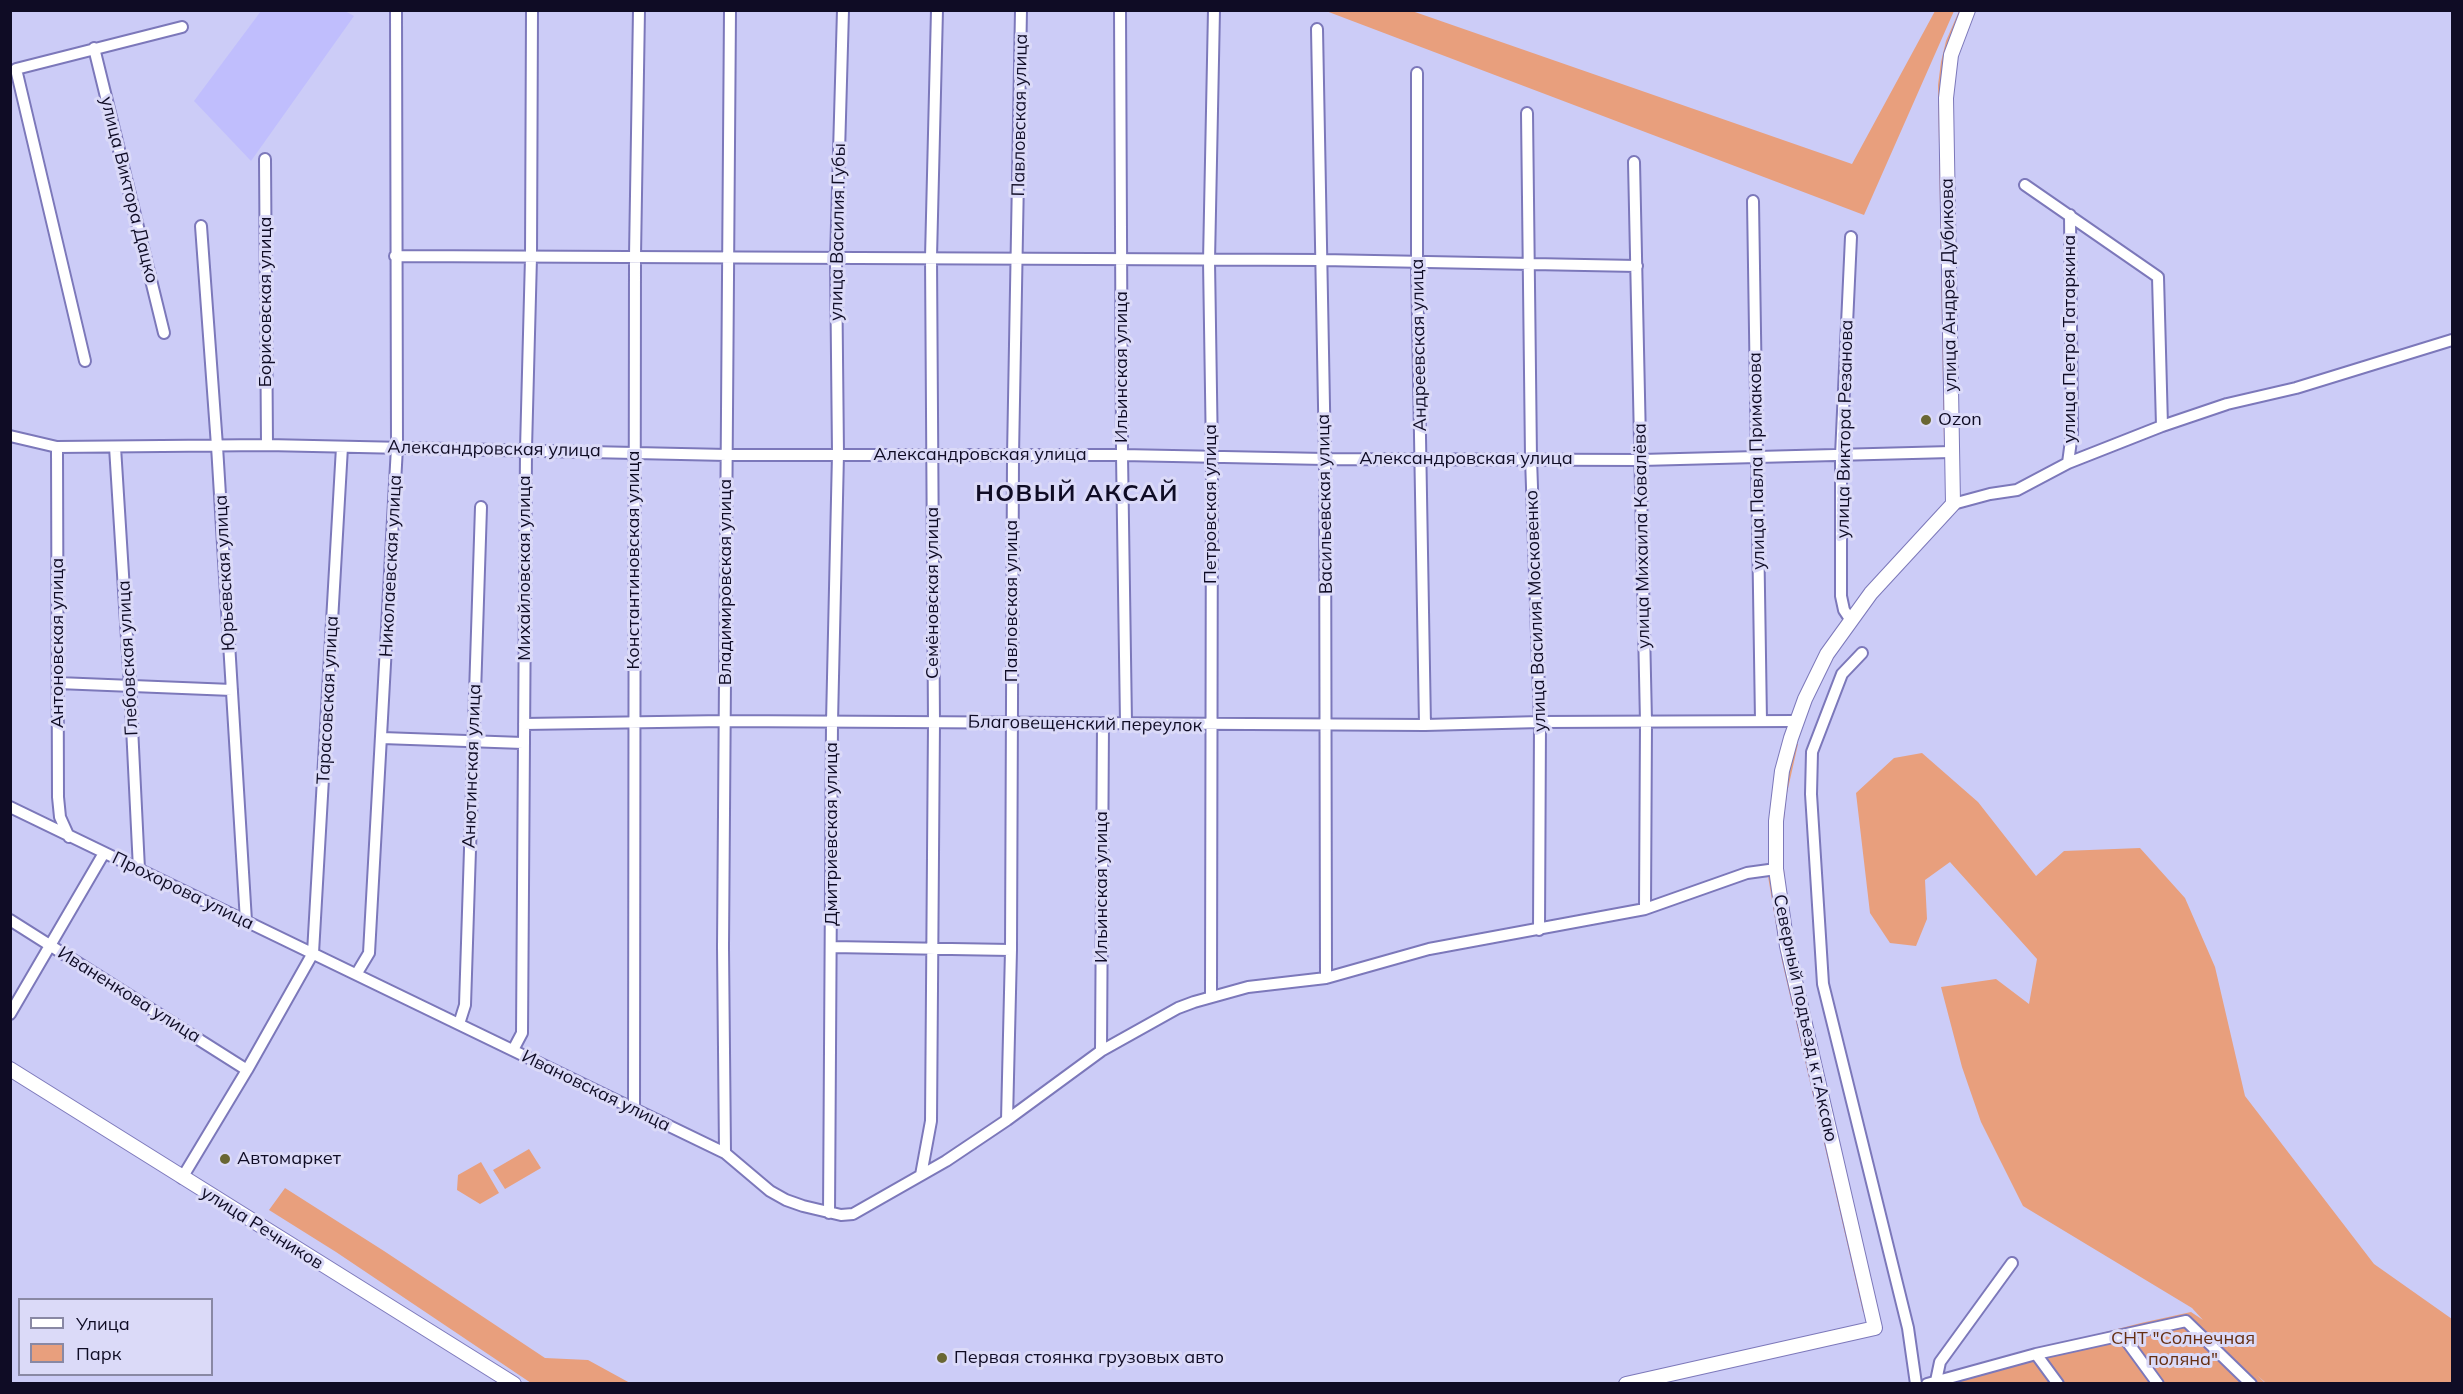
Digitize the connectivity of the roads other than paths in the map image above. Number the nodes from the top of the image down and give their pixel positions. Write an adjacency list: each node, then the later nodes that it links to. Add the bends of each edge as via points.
1 (396, 10): 23 (street, Николаевская улица)
2 (532, 10): 25 (street, Михайловская улица)
3 (639, 10): 24 (street, Константиновская улица)
4 (730, 10): 27 (street, Владимировская улица)
5 (843, 10): 29 (street, улица Василия Губы)
6 (937, 10): 26 (street, Семёновская улица)
7 (1021, 10): 28 (street, Павловская улица)
8 (1120, 10): 30 (street, Ильинская улица)
9 (1214, 10): 32 (street, Петровская улица)
10 (1968, 10): 48 (street, улица Андрея Дубикова, via 1950,59 1946,84)
11 (182, 27): 13 (street)
12 (1317, 29): 31 (street, Васильевская улица)
13 (94, 48): 36 (street, улица Виктора Дацко); 38 (street, via 16,69)
14 (1417, 73): 33 (street, Андреевская улица)
15 (1527, 113): 34 (street, улица Василия Московенко)
16 (265, 159): 41 (street, Борисовская улица)
17 (1634, 162): 35 (street, улица Михаила Ковалёва)
18 (2025, 185): 20 (street)
19 (1753, 201): 57 (street, улица Павла Примакова)
20 (2070, 215): 39 (street, via 2158,277); 62 (street, улица Петра Татаркина, via 2072,433)
21 (201, 226): 42 (street, Юрьевская улица)
22 (1851, 237): 54 (street, улица Виктора Резанова)
23 (395, 256): 25 (street); 46 (street, Николаевская улица)
24 (634, 256): 25 (street); 27 (street); 49 (street, Константиновская улица)
25 (531, 257): 47 (street, Михайловская улица)
26 (931, 257): 28 (street); 29 (street); 52 (street, Семёновская улица)
27 (729, 258): 29 (street); 51 (street, Владимировская улица)
28 (1018, 258): 30 (street); 55 (street, Павловская улица)
29 (836, 259): 50 (street, улица Василия Губы)
30 (1122, 260): 32 (street); 53 (street, Ильинская улица)
31 (1322, 260): 32 (street); 33 (street); 59 (street, Васильевская улица)
32 (1209, 261): 56 (street, Петровская улица)
33 (1417, 263): 34 (street); 60 (street, Андреевская улица)
34 (1529, 264): 35 (street); 58 (street, улица Василия Московенко)
35 (1636, 266): 61 (street, улица Михаила Ковалёва)
36 (164, 333)
37 (2452, 340): 39 (street)
38 (85, 361)
39 (2162, 426): 62 (street)
40 (10, 436): 43 (street, Александровская улица)
41 (267, 445): 42 (street, Александровская улица); 45 (street, Александровская улица)
42 (218, 446): 44 (street, Александровская улица); 69 (street, Юрьевская улица)
43 (57, 447): 44 (street, Александровская улица); 67 (street, Антоновская улица)
44 (115, 447): 68 (street, Глебовская улица)
45 (342, 447): 46 (street, Александровская улица); 101 (street, Тарасовская улица)
46 (397, 447): 47 (street, Александровская улица); 85 (street, Николаевская улица)
47 (526, 449): 49 (street, Александровская улица); 81 (street, Михайловская улица)
48 (1952, 452): 54 (street, Александровская улица); 63 (street, улица Андрея Дубикова)
49 (634, 453): 51 (street, Александровская улица); 70 (street, Константиновская улица)
50 (838, 454): 51 (street, Александровская улица); 52 (street, Александровская улица); 74 (street, Дмитриевская улица)
51 (727, 455): 71 (street, Владимировская улица)
52 (932, 455): 55 (street, Александровская улица); 75 (street, Семёновская улица)
53 (1122, 455): 55 (street, Александровская улица); 56 (street, Александровская улица); 80 (street, Ильинская улица)
54 (1841, 455): 57 (street, Александровская улица); 65 (street, улица Виктора Резанова, via 1841,596)
55 (1013, 456): 76 (street, Павловская улица)
56 (1212, 456): 59 (street, Александровская улица); 82 (street, Петровская улица)
57 (1756, 457): 61 (street, Александровская улица); 72 (street, улица Павла Примакова)
58 (1531, 458): 60 (street, Александровская улица); 61 (street, Александровская улица); 77 (street, улица Василия Московенко)
59 (1325, 459): 60 (street, Александровская улица); 83 (street, Васильевская улица)
60 (1421, 460): 84 (street, Андреевская улица)
61 (1641, 460): 78 (street, улица Михаила Ковалёва)
62 (2068, 464): 63 (street, via 2017,490)
63 (1953, 504): 65 (street, Северный подъезд к г.Аксаю)
64 (481, 507): 86 (street, Анютинская улица)
65 (1850, 619): 73 (street, Северный подъезд к г.Аксаю, via 1815,676)
66 (1862, 653): 124 (street, via 1842,674 1812,752 1823,984 1908,1328)
67 (58, 684): 68 (street); 89 (street, Антоновская улица, via 58,797 60,817)
68 (130, 686): 69 (street); 91 (street, Глебовская улица)
69 (232, 690): 95 (street, Юрьевская улица)
70 (635, 721): 71 (street, Благовещенский переулок); 81 (street, Благовещенский переулок); 111 (street, Константиновская улица)
71 (725, 721): 74 (street, Благовещенский переулок); 113 (street, Владимировская улица)
72 (1761, 721): 73 (street, Благовещенский переулок); 78 (street, Благовещенский переулок)
73 (1796, 721): 92 (street, Северный подъезд к г.Аксаю, via 1778,796)
74 (832, 722): 75 (street, Благовещенский переулок); 98 (street, Дмитриевская улица)
75 (934, 722): 76 (street, Благовещенский переулок); 99 (street, Семёновская улица)
76 (1011, 722): 79 (street, Благовещенский переулок); 100 (street, Павловская улица)
77 (1540, 722): 78 (street, Благовещенский переулок); 84 (street, Благовещенский переулок); 96 (street, улица Василия Московенко)
78 (1646, 722): 93 (street, улица Михаила Ковалёва)
79 (1103, 723): 80 (street, Благовещенский переулок); 108 (street, Ильинская улица)
80 (1126, 723): 82 (street, Благовещенский переулок)
81 (524, 724): 87 (street, Михайловская улица)
82 (1212, 725): 83 (street, Благовещенский переулок); 104 (street, Петровская улица)
83 (1327, 725): 84 (street, Благовещенский переулок); 103 (street, Васильевская улица)
84 (1425, 726)
85 (382, 738): 86 (street); 102 (street, Николаевская улица, via 369,953)
86 (472, 741): 87 (street); 106 (street, Анютинская улица, via 465,1005)
87 (524, 743): 107 (street, Михайловская улица, via 522,1033)
88 (10, 807): 89 (street, Прохорова улица)
89 (69, 837): 90 (street, Прохорова улица)
90 (104, 853): 91 (street, Прохорова улица); 97 (street)
91 (139, 869): 95 (street, Прохорова улица)
92 (1776, 869): 93 (street, Ивановская улица, via 1747,873); 123 (street, Северный подъезд к г.Аксаю, via 1787,946 1875,1328)
93 (1645, 909): 96 (street, Ивановская улица)
94 (10, 920): 97 (street, Иваненкова улица)
95 (246, 921): 101 (street, Прохорова улица)
96 (1539, 930): 103 (street, Ивановская улица, via 1429,949)
97 (50, 945): 105 (street); 110 (street, Иваненкова улица)
98 (831, 947): 99 (street); 116 (street, Дмитриевская улица)
99 (932, 949): 100 (street); 114 (street, Семёновская улица, via 931,1121)
100 (1011, 950): 112 (street, Павловская улица)
101 (313, 953): 102 (street, Прохорова улица); 110 (street)
102 (357, 974): 106 (street, Ивановская улица)
103 (1326, 978): 104 (street, Ивановская улица, via 1248,987)
104 (1211, 997): 108 (street, Ивановская улица, via 1178,1008)
105 (10, 1014)
106 (459, 1024): 107 (street, Ивановская улица)
107 (513, 1050): 111 (street, Ивановская улица)
108 (1101, 1051): 112 (street, Ивановская улица)
109 (10, 1069): 115 (street, улица Речников)
110 (247, 1070): 115 (street)
111 (634, 1109): 113 (street, Ивановская улица)
112 (1007, 1120): 114 (street, Ивановская улица)
113 (725, 1153): 116 (street, Ивановская улица, via 770,1191)
114 (921, 1175): 116 (street, Ивановская улица, via 853,1214)
115 (182, 1178): 122 (street, улица Речников)
116 (829, 1213)
117 (2012, 1263): 121 (street, via 1940,1362)
118 (2123, 1336): 119 (street); 126 (street); 127 (street, via 2186,1321)
119 (2036, 1354): 120 (street); 125 (street)
120 (1950, 1381): 121 (street)
121 (1931, 1382)
122 (514, 1383)
123 (1626, 1383)
124 (1916, 1383)
125 (2058, 1383)
126 (2158, 1383)
127 (2251, 1383)

